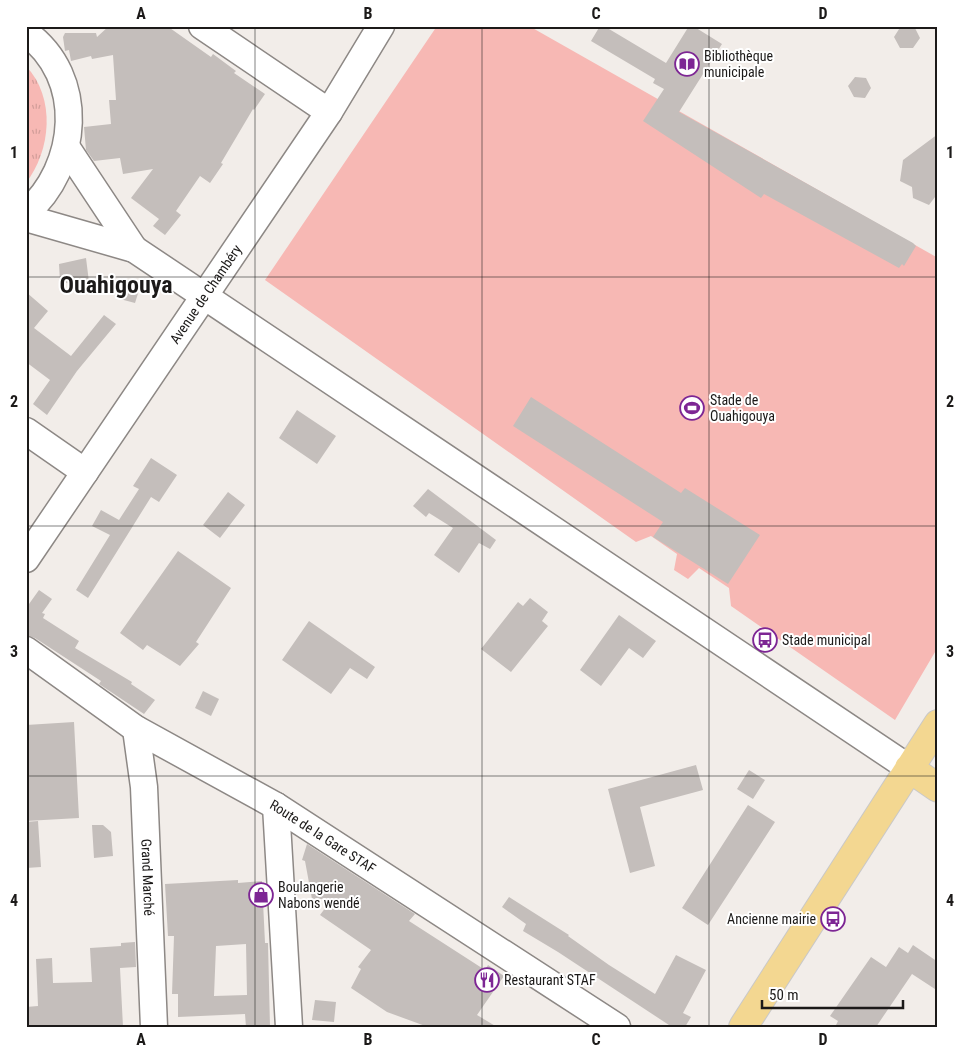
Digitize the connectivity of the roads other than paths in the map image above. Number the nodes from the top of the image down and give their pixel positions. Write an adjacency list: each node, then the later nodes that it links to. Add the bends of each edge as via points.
1 (202, 26): 4 (street)
2 (382, 26): 4 (street, Avenue de Chambéry)
3 (26, 33): 5 (street, via 46,53 59,74 69,115)
4 (329, 112): 9 (street, Avenue de Chambéry)
5 (67, 148): 6 (street, via 51,187); 8 (street)
6 (26, 213)
7 (26, 218): 8 (street)
8 (134, 249): 9 (street)
9 (204, 296): 11 (street, Avenue de Chambéry); 16 (street)
10 (26, 431): 11 (street)
11 (85, 472): 12 (street, Avenue de Chambéry)
12 (26, 559)
13 (26, 650): 15 (street, Route de la Gare STAF)
14 (938, 724): 16 (main road)
15 (136, 729): 18 (street, Route de la Gare STAF); 19 (street, Grand Marché, via 144,787)
16 (909, 768): 17 (main road); 22 (main road)
17 (938, 788)
18 (276, 806): 20 (street); 21 (street, Route de la Gare STAF)
19 (154, 1027)
20 (289, 1027)
21 (617, 1027)
22 (743, 1027)

